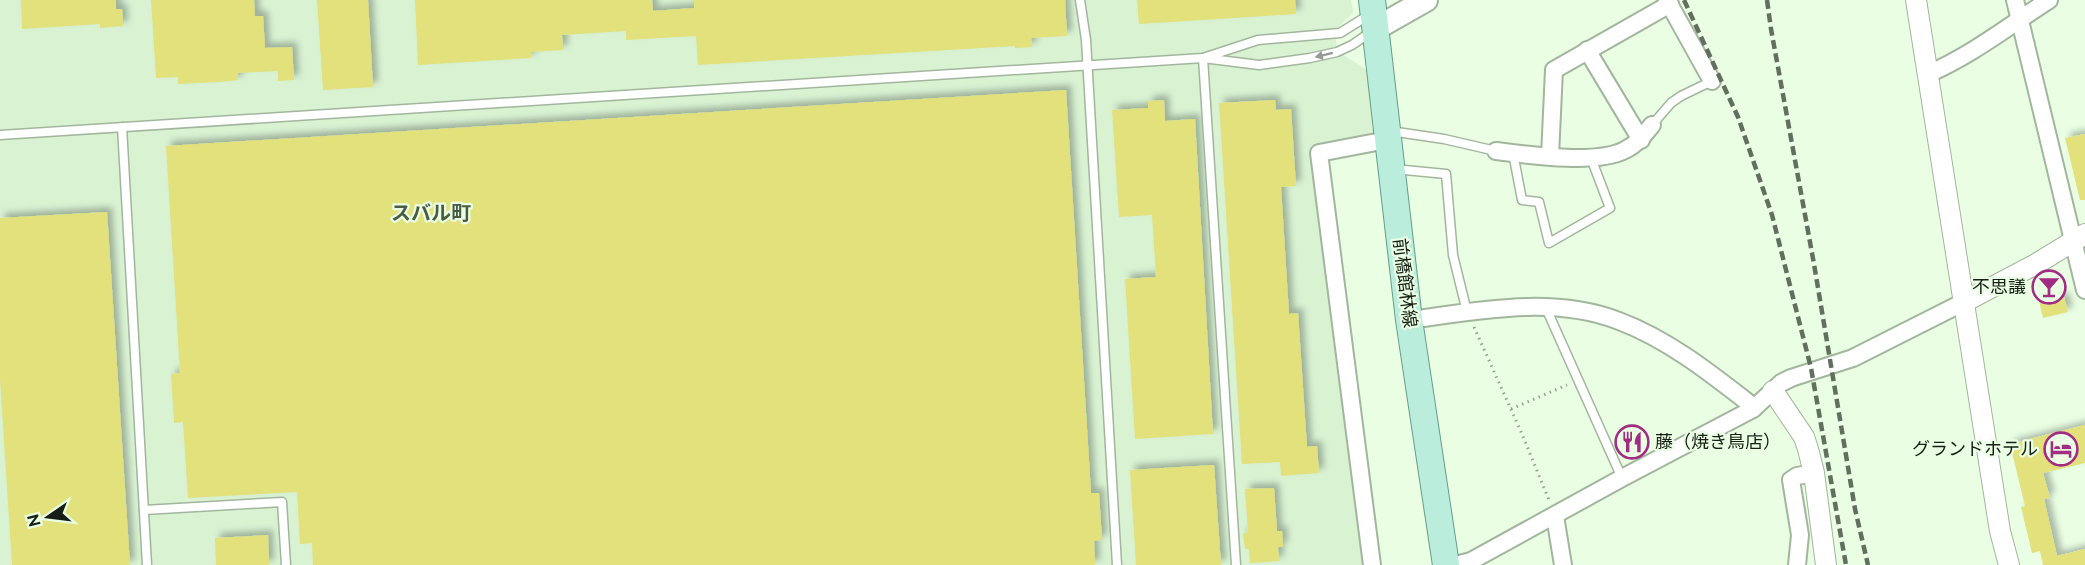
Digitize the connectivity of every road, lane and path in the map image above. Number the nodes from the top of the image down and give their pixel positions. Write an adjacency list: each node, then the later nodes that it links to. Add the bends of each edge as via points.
1 (1080, 0): 12 (lane)
2 (1395, 0): 8 (main road)
3 (1426, 0): 8 (main road)
4 (1916, 0): 13 (street)
5 (2015, 0): 9 (street)
6 (2049, 0): 9 (street)
7 (1669, 2): 10 (street); 14 (street)
8 (1373, 14): 11 (lane, via 1340,33 1258,40); 11 (lane, one-way to 11, via 1352,45 1337,52 1259,65); 18 (main road, 前橋館林線)
9 (2019, 19): 13 (street, via 1944,68); 25 (street)
10 (1587, 50): 19 (street); 22 (street, via 1554,70)
11 (1203, 58): 12 (lane); 42 (lane)
12 (1086, 65): 16 (lane); 41 (lane)
13 (1928, 74): 27 (street)
14 (1712, 81): 15 (lane, via 1671,103)
15 (1652, 125): 19 (street)
16 (122, 127): 17 (lane); 37 (lane)
17 (0, 135)
18 (1387, 135): 20 (lane, via 1444,139); 24 (main road, 前橋館林線); 43 (street, via 1319,153)
19 (1641, 140): 23 (street, via 1619,153)
20 (1496, 151): 21 (street)
21 (1513, 153): 22 (street); 23 (lane, via 1522,200 1539,202 1549,243 1610,208)
22 (1550, 156): 23 (street)
23 (1591, 158)
24 (1391, 169): 29 (lane, via 1446,174 1453,255); 30 (main road, 前橋館林線)
25 (2079, 238): 26 (street); 27 (street)
26 (2085, 290)
27 (1964, 302): 32 (street, via 1853,358 1791,378); 49 (street, via 2000,531)
28 (1546, 308): 29 (street); 31 (lane); 34 (street, via 1617,320 1650,335 1703,367)
29 (1467, 312): 30 (street); 33 (path)
30 (1409, 320): 44 (main road, 前橋館林線)
31 (1577, 380): 33 (path); 36 (lane)
32 (1773, 391): 34 (street); 35 (street, via 1804,437)
33 (1511, 409): 38 (path)
34 (1753, 409): 36 (street)
35 (1814, 473): 47 (street, via 1791,480 1800,536); 48 (street)
36 (1622, 478): 38 (street)
37 (144, 510): 39 (lane); 40 (lane, via 282,502)
38 (1555, 516): 45 (street, via 1471,561); 46 (street)
39 (147, 565)
40 (286, 565)
41 (1117, 565)
42 (1236, 565)
43 (1372, 565)
44 (1446, 565)
45 (1456, 565)
46 (1563, 565)
47 (1797, 565)
48 (1826, 565)
49 (2009, 565)

